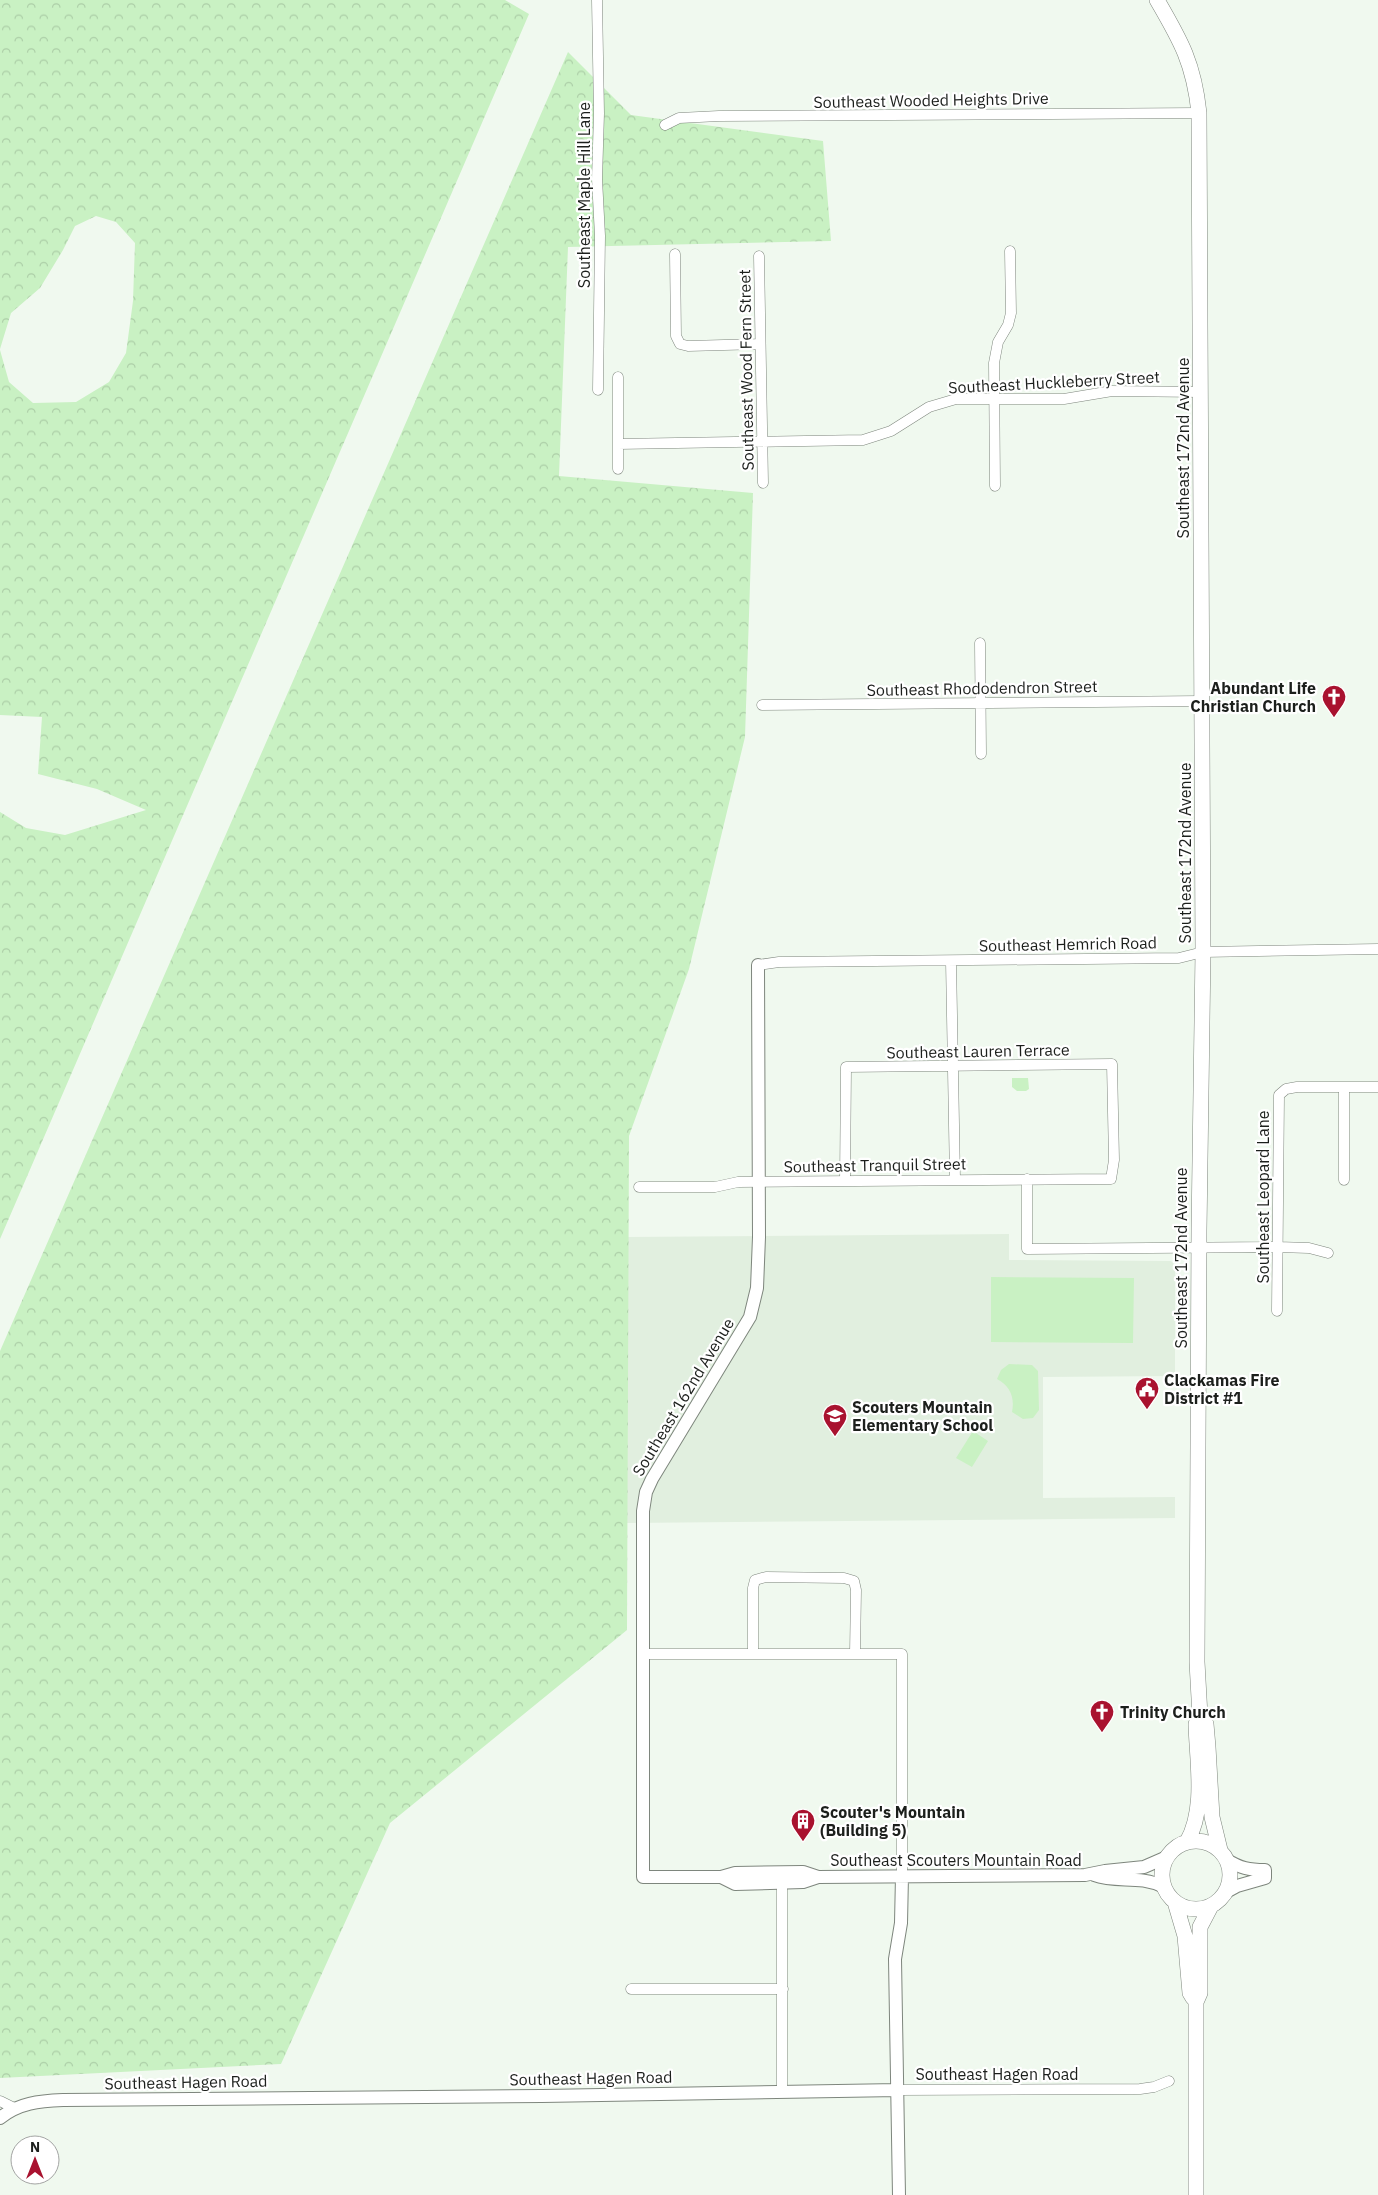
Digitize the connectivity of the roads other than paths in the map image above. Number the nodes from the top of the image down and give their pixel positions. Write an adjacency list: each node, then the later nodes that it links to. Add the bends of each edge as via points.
1 (597, 0): 10 (street, Southeast Maple Hill Lane)
2 (1157, 0): 3 (main road, Southeast 172nd Avenue, via 1189,60)
3 (1199, 113): 4 (street, Southeast Wooded Heights Drive, via 719,116 679,118); 11 (main road, Southeast 172nd Avenue)
4 (665, 125)
5 (1010, 251): 12 (street, via 1011,313 994,357)
6 (675, 254): 8 (street, via 676,336 680,344)
7 (759, 256): 8 (street, Southeast Wood Fern Street)
8 (760, 344): 13 (street, Southeast Wood Fern Street)
9 (618, 377): 14 (street)
10 (598, 390)
11 (1200, 392): 12 (street, Southeast Huckleberry Street, via 1112,391 1064,399); 19 (main road, Southeast 172nd Avenue)
12 (995, 398): 13 (street, Southeast Huckleberry Street, via 956,399 934,405 891,431 864,440); 17 (street)
13 (762, 442): 14 (street, Southeast Huckleberry Street); 16 (street, Southeast Wood Fern Street)
14 (618, 444): 15 (street)
15 (618, 469)
16 (763, 483)
17 (995, 486)
18 (980, 643): 20 (street)
19 (1202, 701): 20 (street, Southeast Rhododendron Street); 24 (main road, Southeast 172nd Avenue)
20 (980, 703): 21 (street, Southeast Rhododendron Street); 22 (street)
21 (762, 705)
22 (980, 754)
23 (1378, 949): 24 (street, Southeast Hemrich Road)
24 (1203, 952): 25 (street, Southeast Hemrich Road, via 1179,958); 38 (main road, Southeast 172nd Avenue)
25 (951, 961): 26 (street, Southeast Hemrich Road, via 779,962); 27 (street)
26 (758, 965): 35 (street, Southeast 162nd Avenue)
27 (953, 1066): 30 (street); 32 (street, Southeast Lauren Terrace, via 1112,1064); 34 (street, Southeast Lauren Terrace, via 846,1068)
28 (1344, 1087): 29 (street, Southeast Leopard Lane); 33 (street); 37 (street, Southeast Leopard Lane, via 1291,1087 1279,1095)
29 (1378, 1087)
30 (954, 1179): 31 (street, Southeast Tranquil Street); 34 (street, Southeast Tranquil Street)
31 (1027, 1179): 32 (street, Southeast Tranquil Street); 38 (street, via 1027,1249)
32 (1112, 1179)
33 (1344, 1180)
34 (845, 1181): 35 (street, Southeast Tranquil Street)
35 (759, 1182): 36 (street, Southeast Tranquil Street, via 715,1187); 41 (street, Southeast 162nd Avenue, via 758,1288 750,1317 646,1492 643,1511)
36 (639, 1187)
37 (1278, 1247): 38 (street); 39 (street, via 1309,1248); 40 (street, Southeast Leopard Lane)
38 (1198, 1248): 44 (main road, Southeast 172nd Avenue, via 1197,1662)
39 (1328, 1253)
40 (1277, 1311)
41 (643, 1654): 42 (street); 50 (street, Southeast 162nd Avenue)
42 (753, 1654): 43 (street); 43 (street, via 753,1588 755,1580 766,1577 844,1578 854,1581)
43 (855, 1654): 49 (street, via 902,1654)
44 (1200, 1716): 45 (main road, Southeast 172nd Avenue, via 1196,1724 1197,1815); 46 (main road, Southeast 172nd Avenue, via 1206,1724 1212,1817)
45 (1187, 1842): 46 (main road, via 1201,1841); 47 (main road, via 1175,1847)
46 (1224, 1855): 55 (main road, Southeast 172nd Avenue, via 1230,1880); 55 (street, via 1238,1867 1265,1870 1265,1878)
47 (1167, 1857): 48 (street, Southeast Scouters Mountain Road, via 1144,1866); 54 (main road, via 1162,1869)
48 (1094, 1875): 49 (street, Southeast Scouters Mountain Road); 54 (street, Southeast Scouters Mountain Road, via 1106,1879 1145,1879)
49 (902, 1876): 52 (street, Southeast Scouters Mountain Road); 62 (street, via 901,1923 895,1959)
50 (643, 1877): 51 (street, Southeast Scouters Mountain Road)
51 (722, 1877): 52 (street, Southeast Scouters Mountain Road, via 735,1873 803,1872); 53 (street, Southeast Scouters Mountain Road, via 735,1884)
52 (818, 1877): 53 (street, Southeast Scouters Mountain Road)
53 (782, 1883): 58 (street)
54 (1164, 1887): 56 (main road)
55 (1226, 1892): 57 (main road)
56 (1175, 1902): 57 (main road, via 1192,1909); 60 (main road, via 1184,1930 1190,1993)
57 (1211, 1906): 60 (main road, via 1200,1927 1200,1993)
58 (783, 1989): 59 (street); 63 (street)
59 (631, 1990)
60 (1196, 2002): 68 (main road)
61 (1169, 2081): 62 (street, Southeast Hagen Road, via 1140,2089)
62 (898, 2090): 63 (street, Southeast Hagen Road); 67 (street)
63 (782, 2092): 65 (street, Southeast Hagen Road, via 63,2100)
64 (0, 2101): 65 (street)
65 (14, 2108): 66 (street)
66 (0, 2118)
67 (898, 2195)
68 (1196, 2195)

